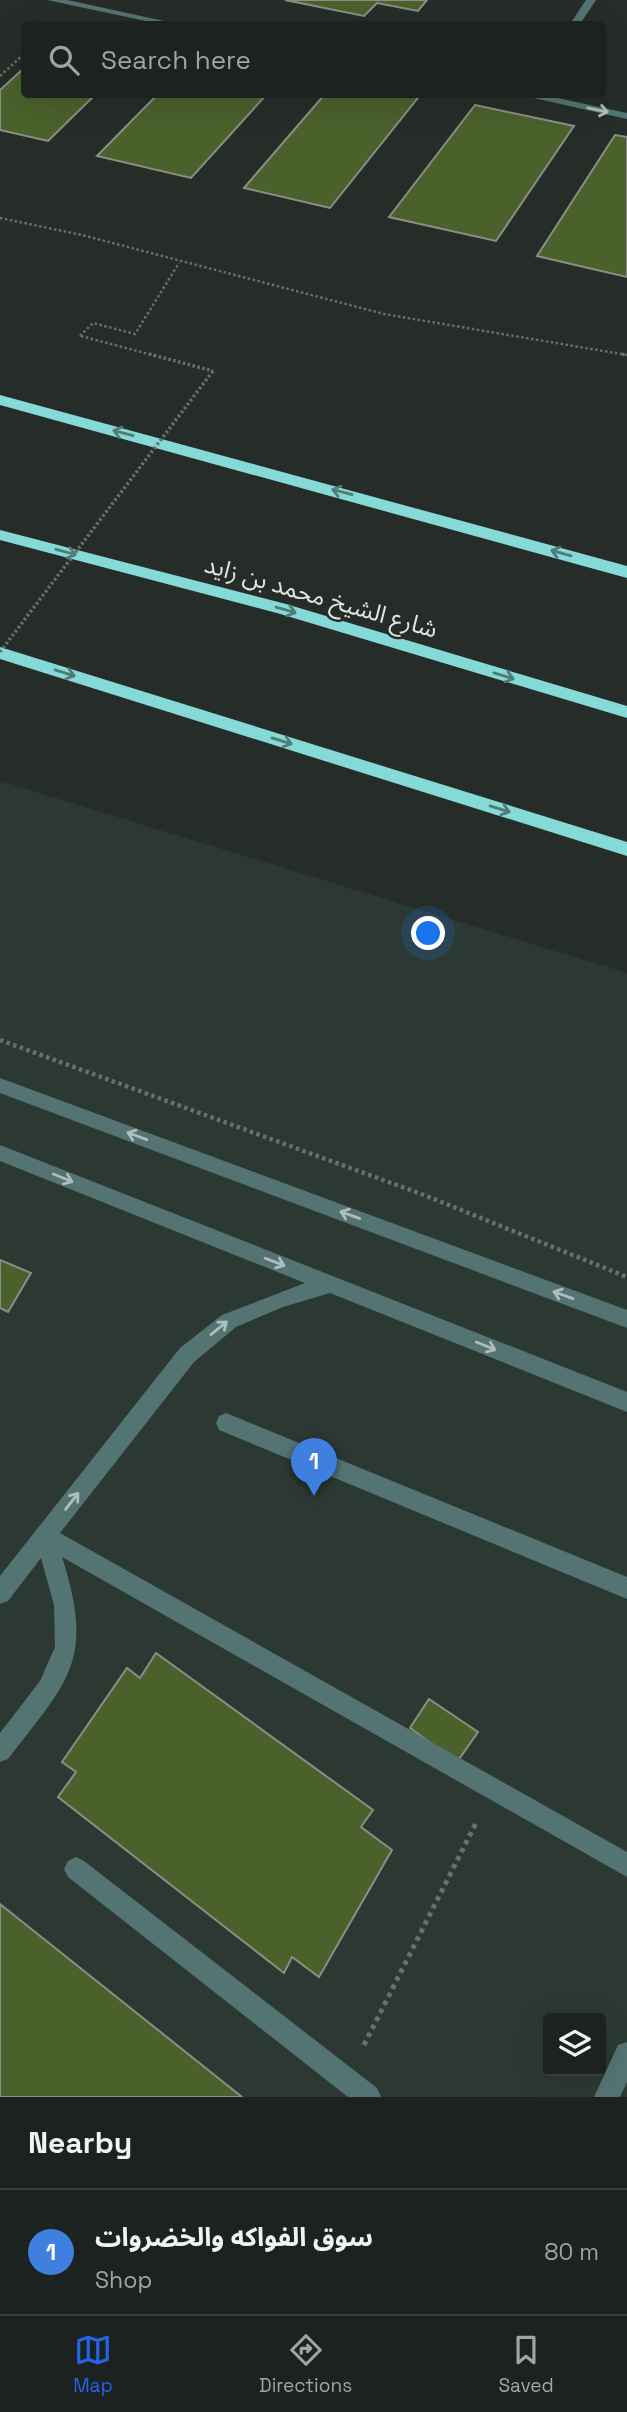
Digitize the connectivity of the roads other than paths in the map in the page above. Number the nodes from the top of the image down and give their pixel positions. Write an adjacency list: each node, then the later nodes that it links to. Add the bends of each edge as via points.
1 (52, 0): 3 (street)
2 (591, 0): 4 (street)
3 (158, 21)
4 (577, 21)
5 (540, 98): 6 (street, one-way to 6)
6 (627, 116)
7 (0, 400): 9 (highway, one-way to 7)
8 (0, 535): 11 (highway, شارع الشيخ محمد بن زايد, one-way to 11, via 279,608)
9 (627, 572)
10 (0, 652): 12 (highway, one-way to 12)
11 (627, 712)
12 (627, 849)
13 (0, 1085): 16 (street, one-way to 13)
14 (0, 1153): 15 (street, one-way to 15)
15 (330, 1284): 17 (street, one-way to 17); 19 (street, one-way to 15, via 187,1355 229,1321)
16 (627, 1319)
17 (627, 1402)
18 (226, 1423): 20 (street)
19 (45, 1536): 21 (street); 22 (street, via 66,1616 67,1646 57,1675); 23 (street)
20 (627, 1588)
21 (0, 1593)
22 (0, 1751)
23 (627, 1865)
24 (76, 1869): 26 (street)
25 (627, 2054): 27 (street)
26 (368, 2097)
27 (607, 2097)

